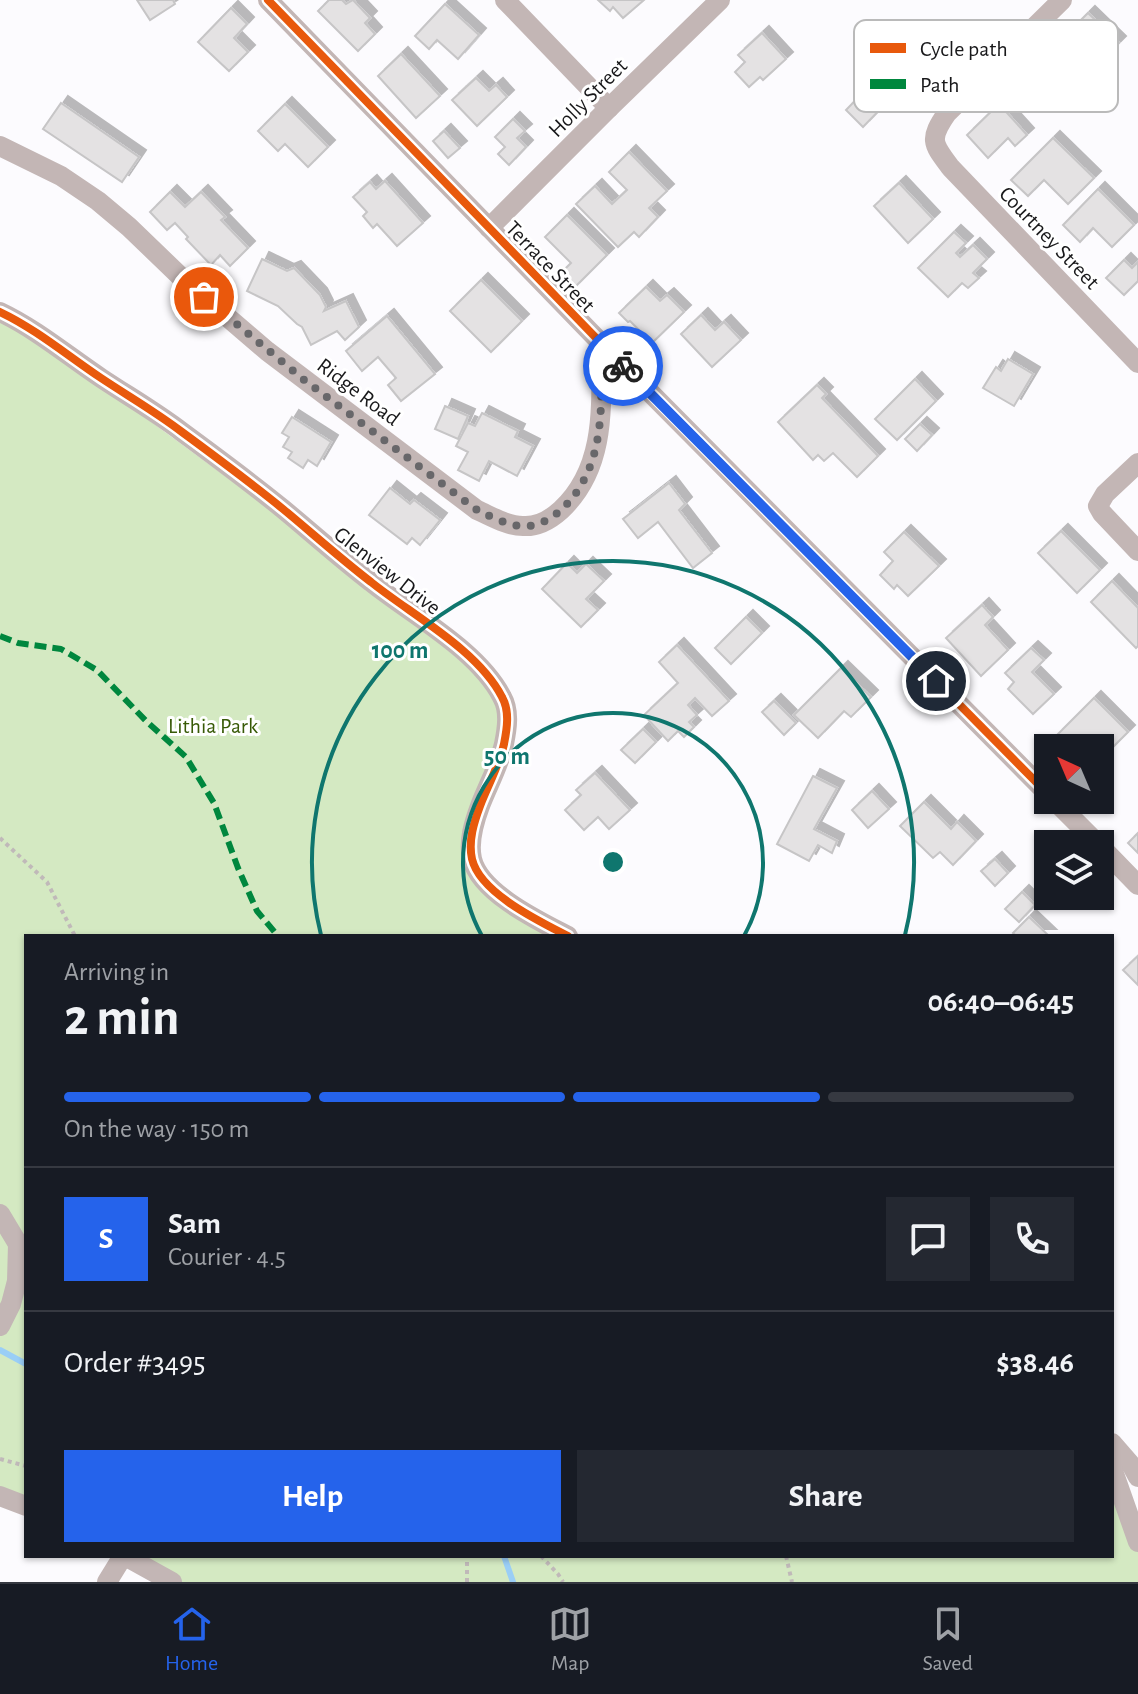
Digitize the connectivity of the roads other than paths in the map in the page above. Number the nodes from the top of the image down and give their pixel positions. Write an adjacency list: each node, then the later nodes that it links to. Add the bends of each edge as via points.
1 (268, 0): 9 (street, Terrace Street)
2 (505, 0): 6 (street)
3 (720, 0): 6 (street, Holly Street)
4 (1062, 0): 5 (street, Courtney Street)
5 (1042, 20)
6 (609, 108): 9 (street, Holly Street)
7 (948, 112): 12 (street, Courtney Street, via 937,128 935,147)
8 (0, 146): 11 (street, Ridge Road, via 98,201 291,370 477,510 507,523 541,524 575,497 587,477 601,414)
9 (489, 228): 11 (street, Terrace Street)
10 (0, 312): 20 (street, Glenview Drive, via 179,430 484,669 504,699 508,725 501,759 473,828 472,862 506,900)
11 (601, 343): 15 (street, Terrace Street)
12 (1138, 363)
13 (1138, 463): 14 (street, via 1098,506)
14 (1138, 551)
15 (1034, 780)
16 (1068, 814): 17 (street)
17 (1084, 830)
18 (1114, 860): 19 (street)
19 (1138, 885)
20 (564, 934)
21 (0, 1214): 22 (street, via 18,1244 17,1281)
22 (0, 1326)
23 (1114, 1445): 25 (street)
24 (1114, 1474): 28 (street)
25 (1138, 1477)
26 (0, 1496): 27 (street)
27 (24, 1505)
28 (1138, 1542)
29 (123, 1558): 31 (street)
30 (128, 1558): 32 (street)
31 (107, 1582)
32 (172, 1582)

